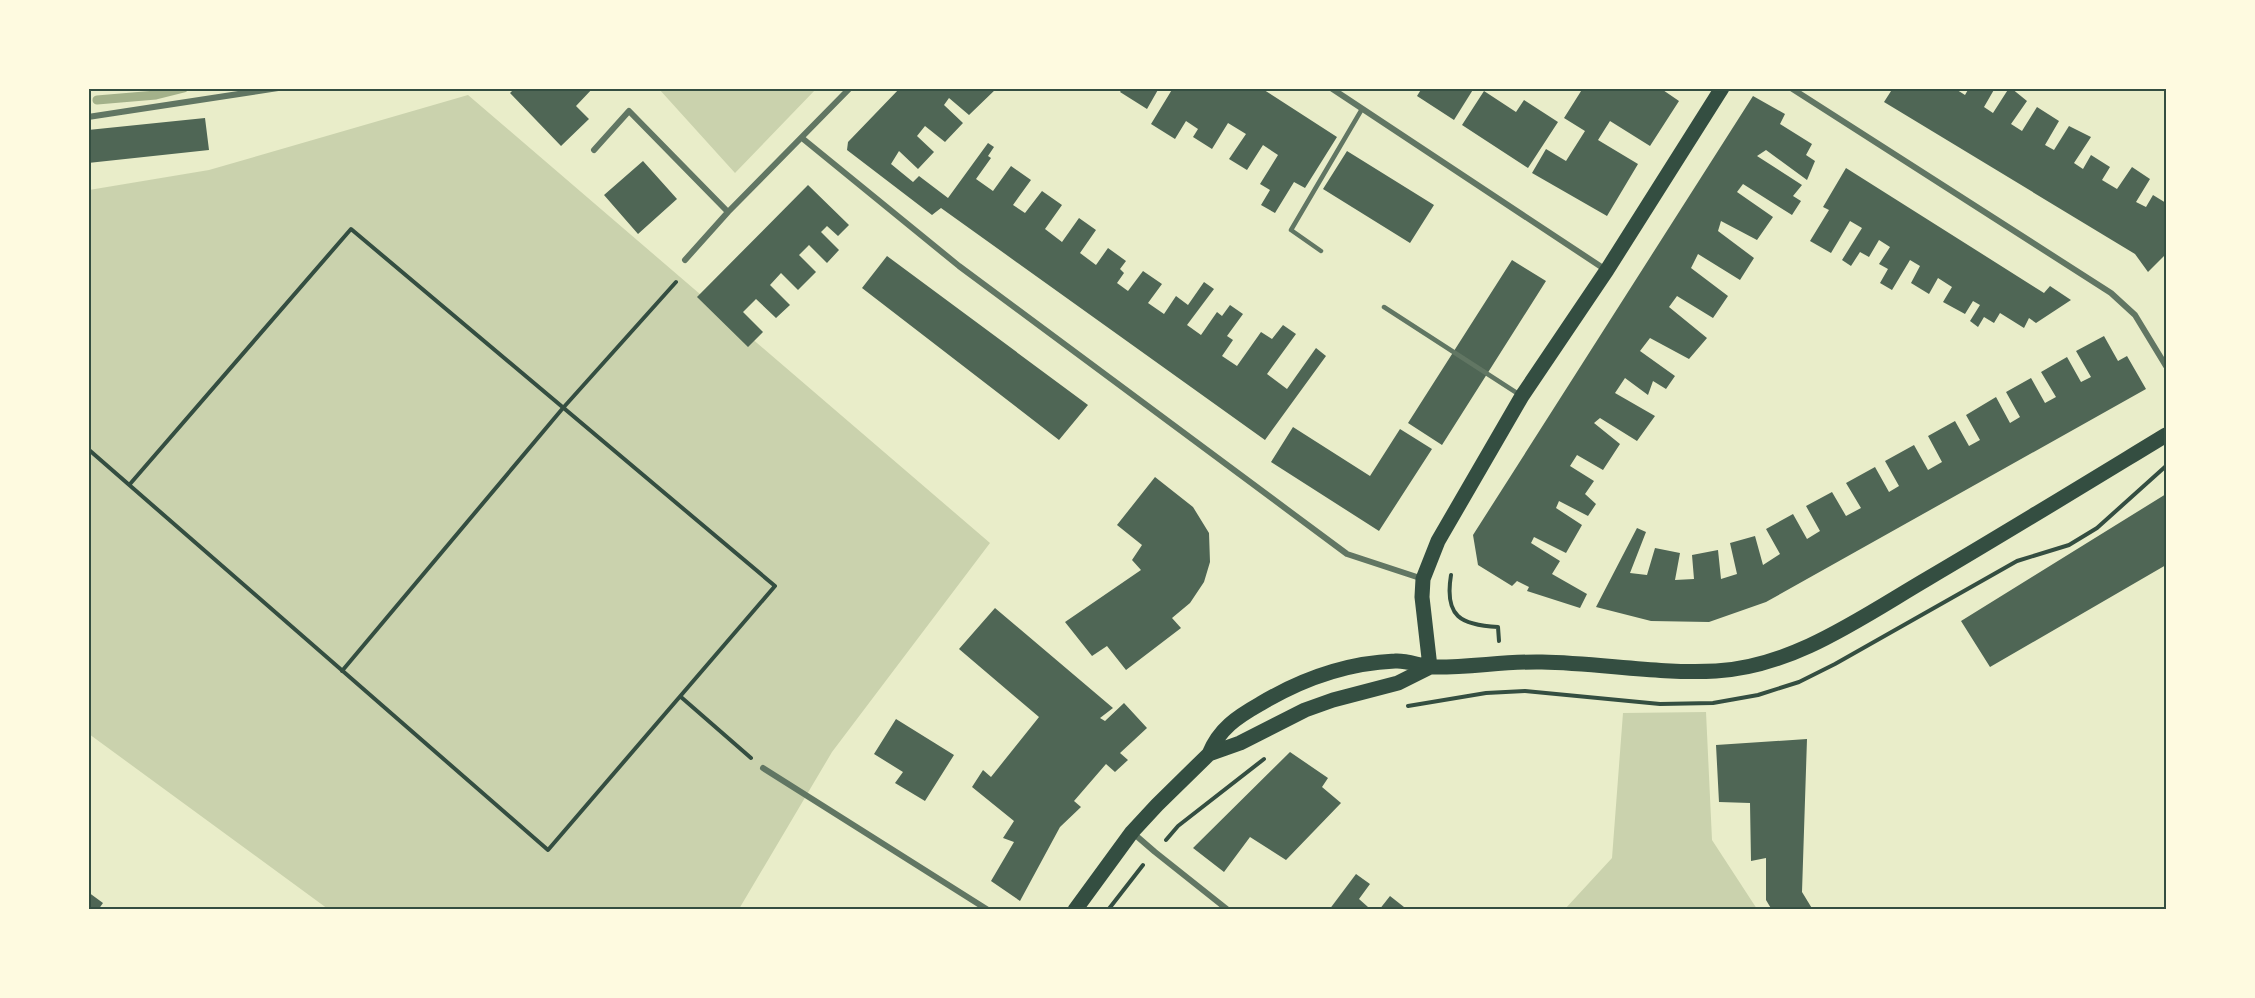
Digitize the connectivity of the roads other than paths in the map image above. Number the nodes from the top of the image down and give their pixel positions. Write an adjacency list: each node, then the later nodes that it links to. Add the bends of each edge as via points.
1 (278, 88): 7 (street)
2 (850, 88): 8 (street)
3 (1331, 88): 6 (street)
4 (1722, 88): 13 (main road)
5 (1791, 88): 15 (street, via 2111,293 2135,315)
6 (1362, 108): 11 (lane, via 1292,230); 13 (street)
7 (88, 117)
8 (802, 138): 10 (street); 18 (street, via 960,266 1347,555)
9 (594, 150): 10 (street, via 629,111)
10 (728, 212): 12 (street)
11 (1321, 251)
12 (685, 260)
13 (1607, 270): 16 (main road)
14 (1384, 307): 16 (lane)
15 (2166, 366)
16 (1522, 396): 18 (main road, via 1438,541)
17 (2166, 435): 19 (main road, via 1837,631 1767,661 1705,671 1543,662)
18 (1423, 579): 19 (main road)
19 (1430, 667): 20 (main road, via 1398,683 1305,710); 20 (main road, via 1396,661 1308,679 1230,722)
20 (1209, 754): 22 (main road)
21 (763, 768): 23 (street)
22 (1132, 832): 24 (main road); 25 (street)
23 (988, 909)
24 (1075, 909)
25 (1228, 909)

